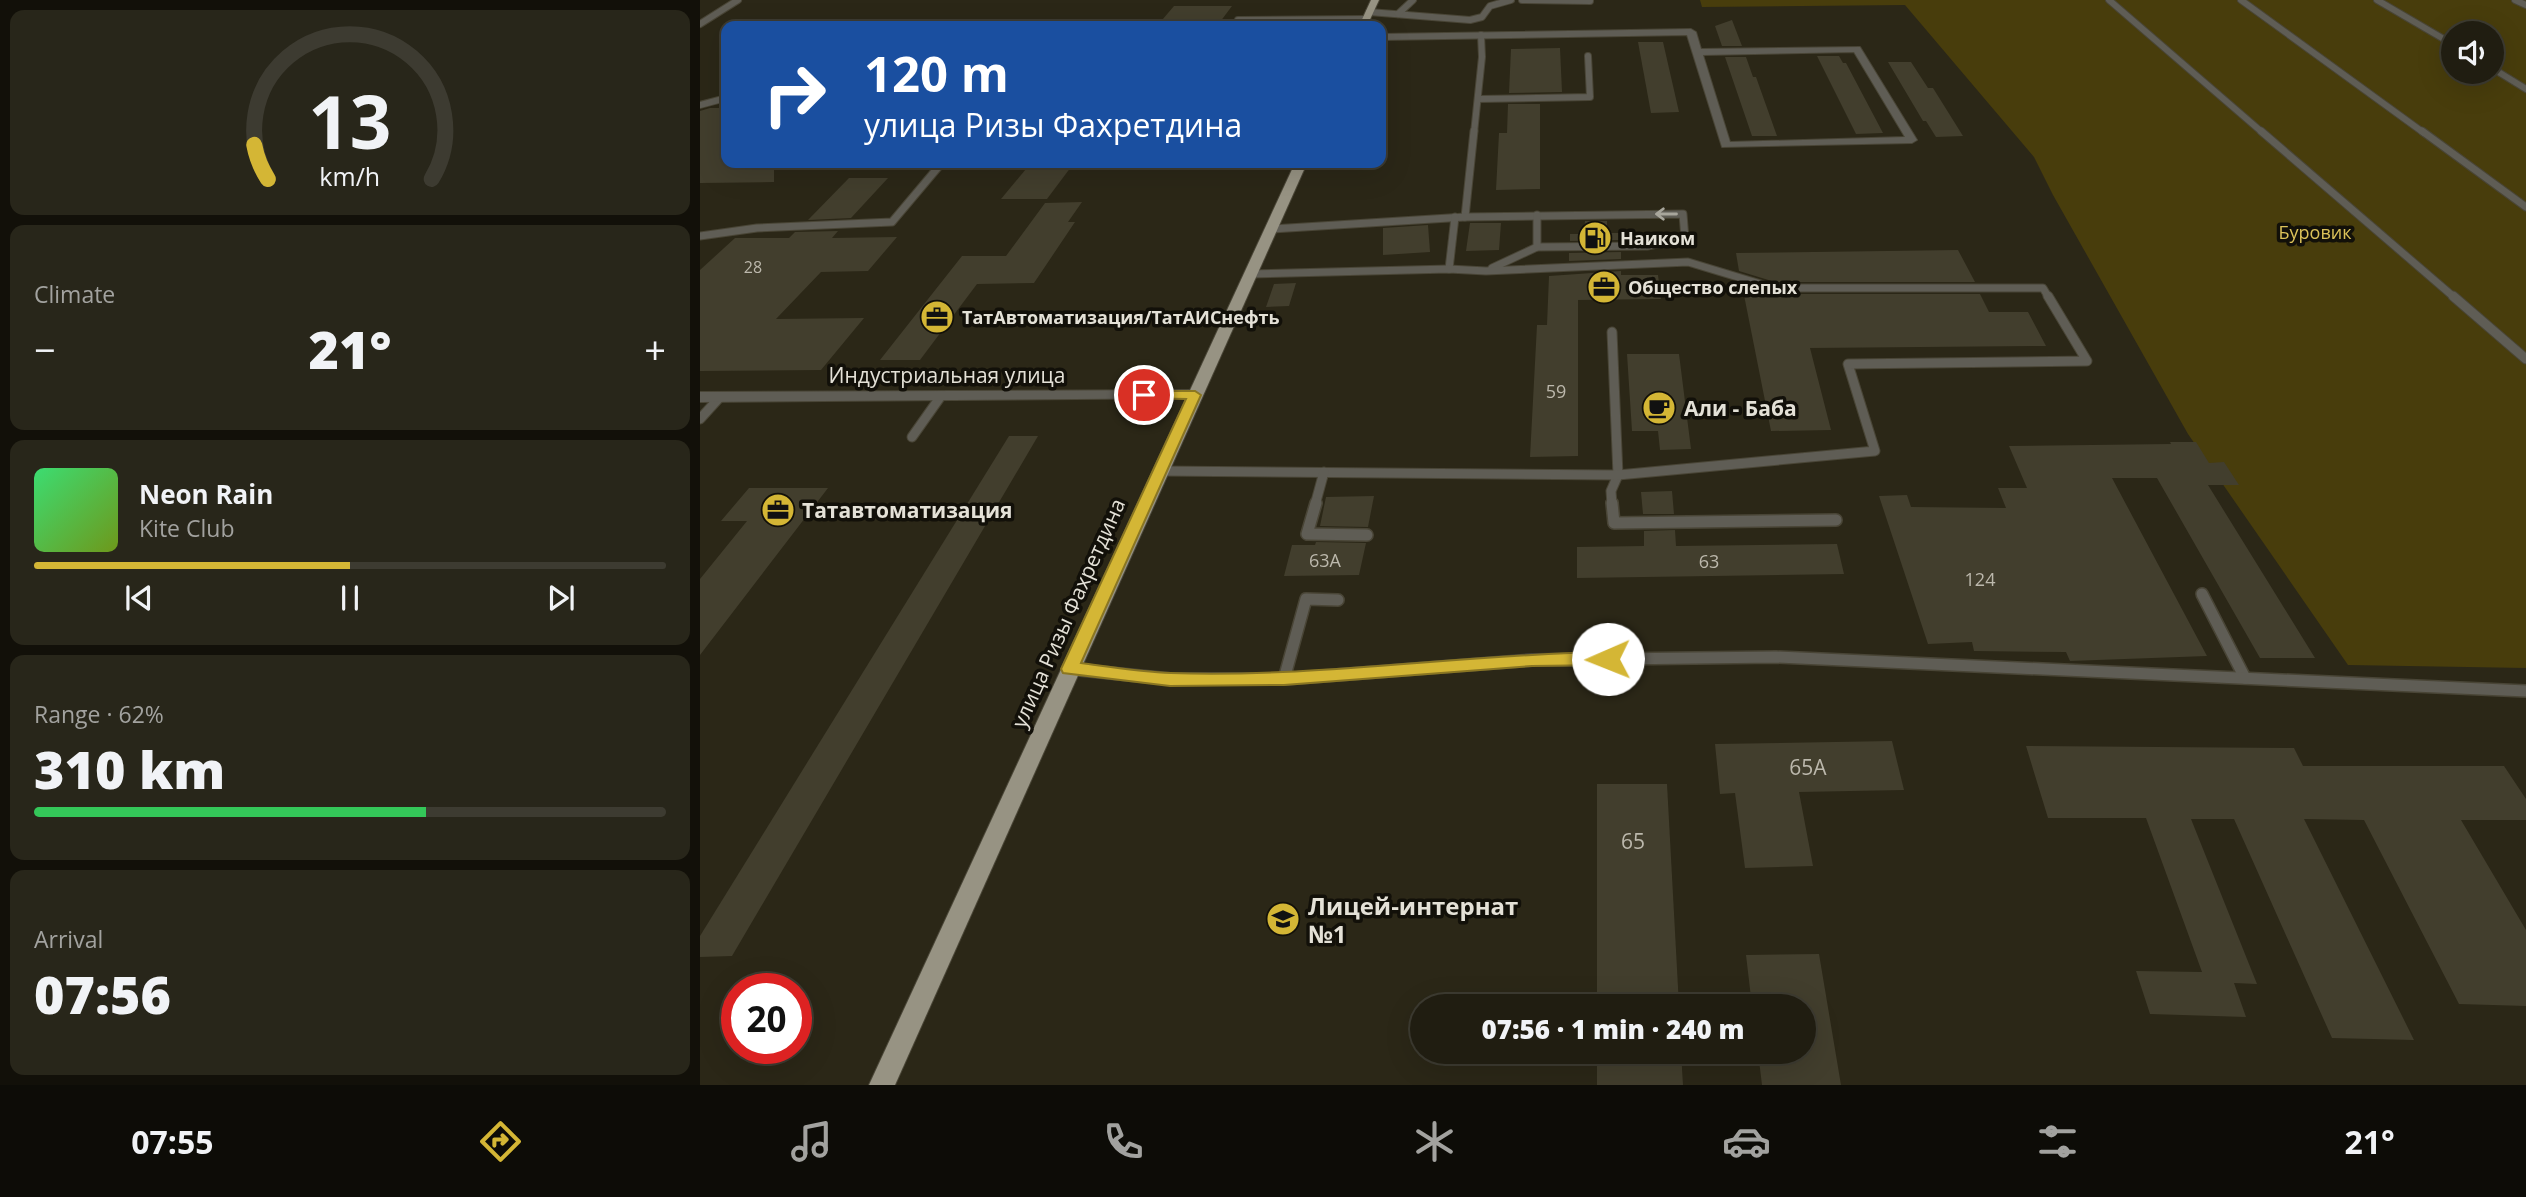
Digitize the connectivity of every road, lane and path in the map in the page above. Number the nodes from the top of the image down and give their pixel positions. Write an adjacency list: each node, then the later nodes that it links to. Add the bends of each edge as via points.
1 (738, 0): 15 (lane)
2 (1375, 0): 14 (main road)
3 (1413, 0): 12 (lane)
4 (1511, 0): 12 (lane, via 1490,6 1483,17 1473,20)
5 (1522, 0): 10 (lane)
6 (2109, 0): 39 (lane)
7 (2241, 0): 28 (lane)
8 (2377, 0): 18 (lane)
9 (2515, 0): 11 (lane)
10 (1590, 1)
11 (2526, 5)
12 (1398, 14): 14 (lane)
13 (1238, 19): 14 (lane)
14 (1366, 19)
15 (700, 24)
16 (1481, 35): 17 (street); 19 (street, via 1691,32); 24 (lane)
17 (1386, 37)
18 (2441, 37)
19 (1697, 52): 19 (street, via 1857,49 1912,141 1727,145)
20 (1588, 55): 24 (lane, via 1590,97)
21 (2504, 75): 22 (lane)
22 (2526, 89)
23 (721, 99): 25 (lane)
24 (1478, 99): 31 (lane)
25 (700, 105)
26 (937, 168): 33 (lane, via 892,222 757,228)
27 (1299, 168): 32 (main road, улица Ризы Фахретдина)
28 (2526, 207)
29 (1537, 215): 31 (lane); 34 (lane); 34 (lane, one-way to 29, via 1647,246 1685,239 1683,214)
30 (1455, 217): 31 (lane); 32 (lane); 35 (lane)
31 (1465, 217)
32 (1272, 229): 37 (main road, улица Ризы Фахретдина)
33 (700, 236)
34 (1536, 247): 36 (lane)
35 (1449, 269): 36 (lane); 37 (lane)
36 (1486, 271): 48 (lane, via 1688,262 1774,288 2043,288 2087,361 1848,365 1874,451)
37 (1250, 274): 40 (main road, улица Ризы Фахретдина)
38 (1612, 331): 48 (lane)
39 (2526, 359)
40 (1195, 395): 41 (street, Индустриальная улица); 46 (main road, улица Ризы Фахретдина)
41 (941, 396): 43 (street, Индустриальная улица); 45 (lane)
42 (700, 397): 43 (street, Индустриальная улица)
43 (720, 397): 44 (lane)
44 (700, 419)
45 (912, 437)
46 (1160, 471): 47 (lane); 53 (main road, улица Ризы Фахретдина)
47 (1324, 472): 48 (lane); 50 (lane, via 1307,534)
48 (1618, 475): 49 (lane, via 1611,491 1614,523)
49 (1836, 520)
50 (1367, 535)
51 (2202, 594): 55 (lane)
52 (1338, 600): 54 (lane, via 1306,599)
53 (1070, 669): 54 (lane, via 1170,679); 57 (main road, улица Ризы Фахретдина)
54 (1284, 678): 55 (lane, via 1532,660 1776,657)
55 (2245, 678): 56 (lane)
56 (2526, 691)
57 (882, 1085)

